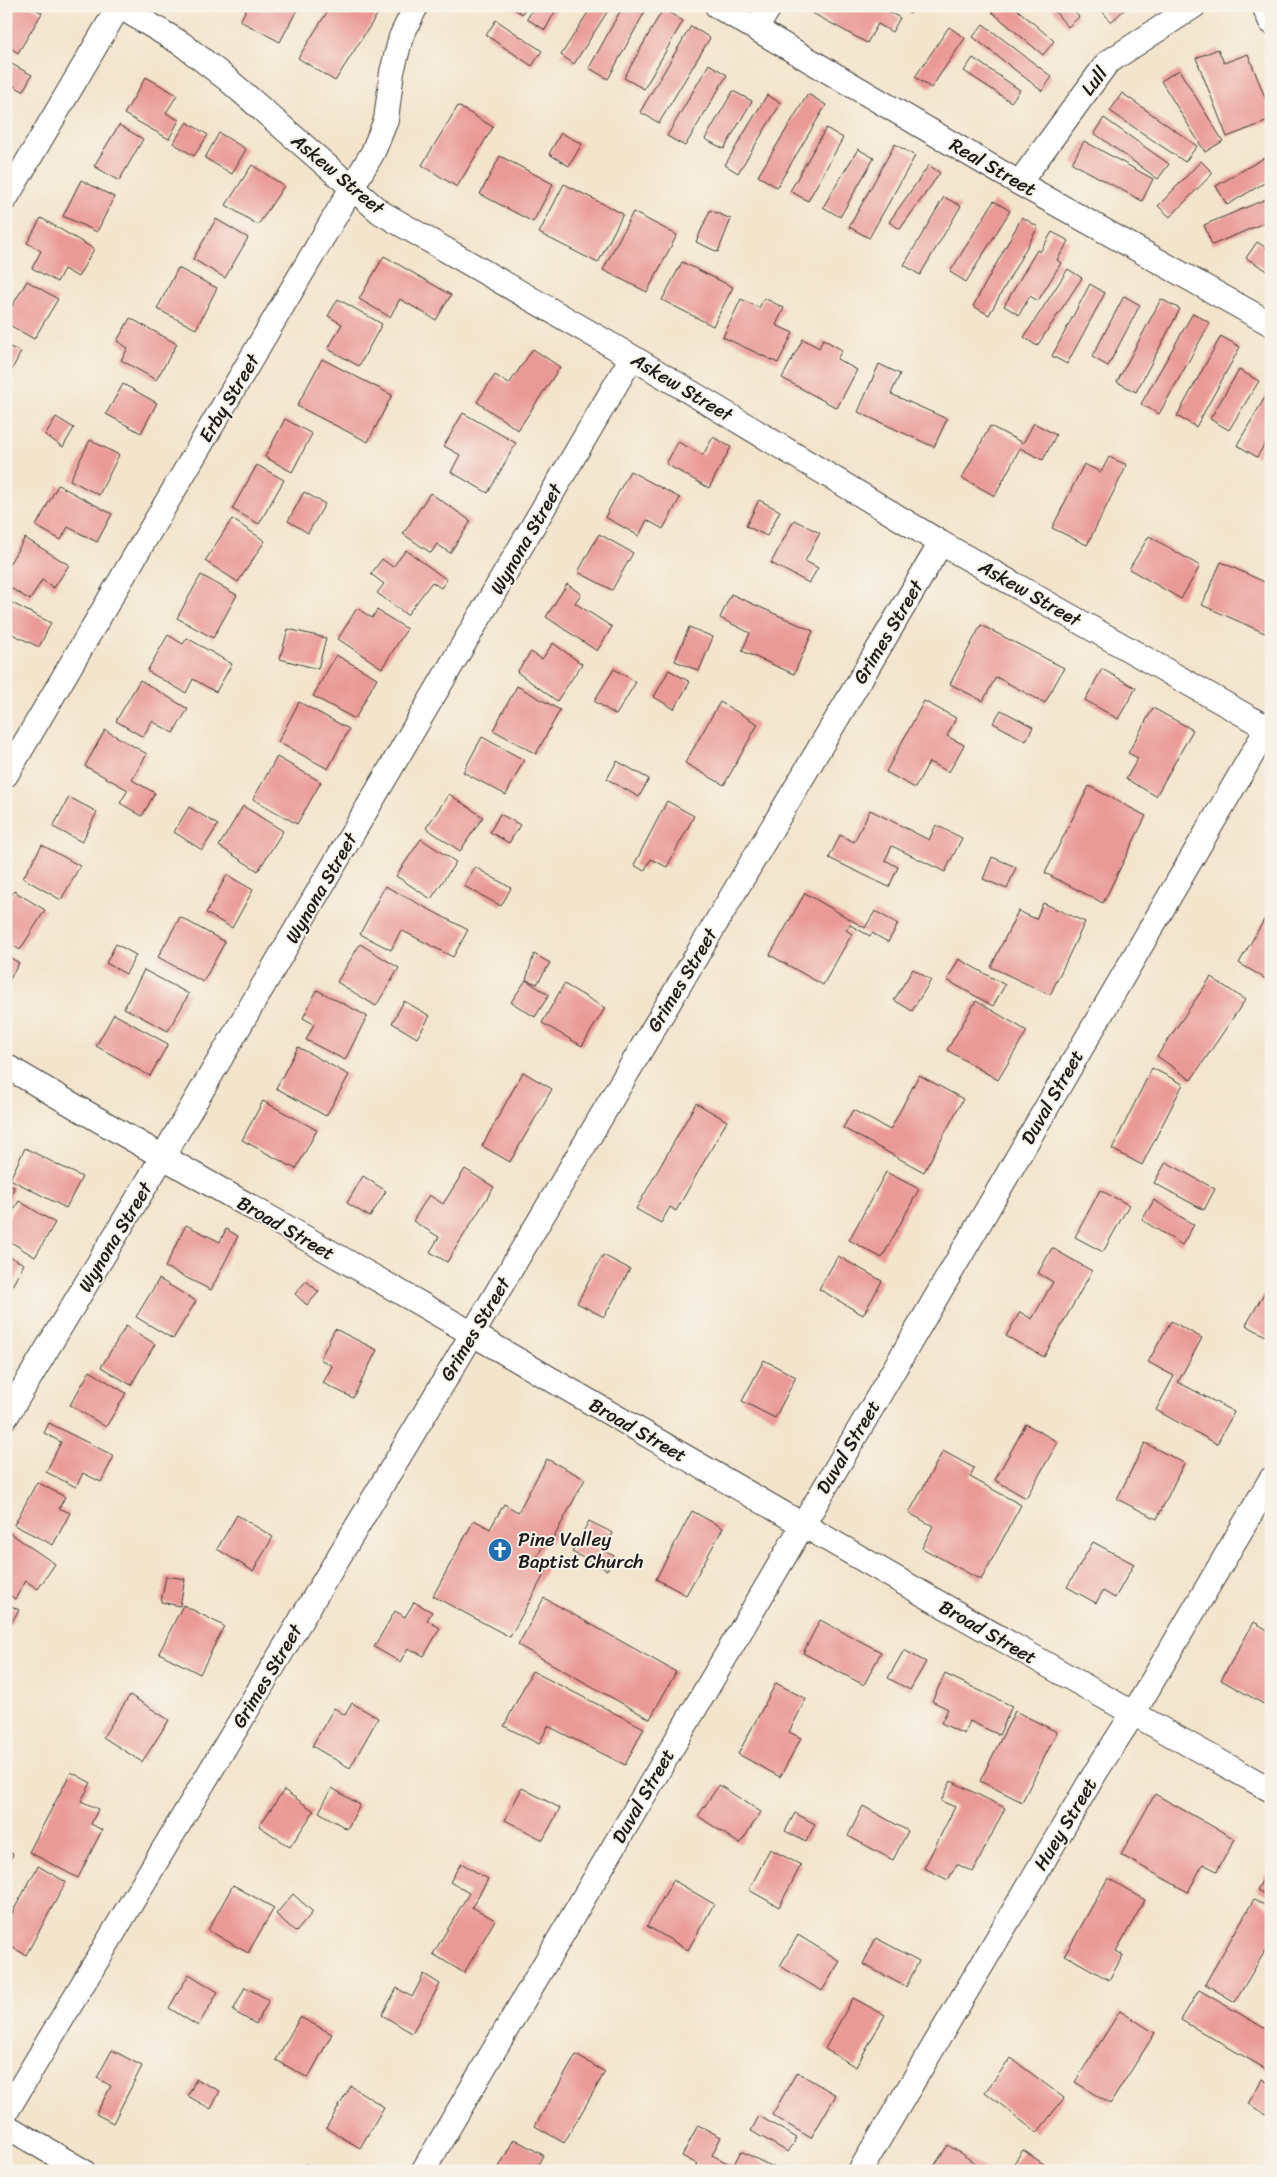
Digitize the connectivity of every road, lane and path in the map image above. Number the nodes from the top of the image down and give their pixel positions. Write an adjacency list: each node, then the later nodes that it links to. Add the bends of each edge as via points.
1 (119, 6): 10 (street, Askew Street, via 182,44 227,79); 11 (street)
2 (416, 6): 10 (street, Erby Street, via 401,37 392,72 386,120)
3 (717, 6): 8 (street, Real Street)
4 (770, 6): 8 (street)
5 (1194, 6): 9 (street, Lull, via 1107,63)
6 (1264, 6): 7 (street)
7 (1271, 22)
8 (756, 29): 9 (street, Real Street)
9 (1019, 183): 12 (street, Real Street)
10 (353, 188): 13 (street, Askew Street, via 380,212); 16 (street, Erby Street)
11 (6, 198)
12 (1271, 324)
13 (632, 357): 14 (street, Askew Street); 18 (street, Wynona Street)
14 (941, 543): 15 (street, Askew Street); 19 (street, Grimes Street)
15 (1270, 726): 22 (street, Duval Street)
16 (6, 775)
17 (6, 1066): 18 (street, Broad Street)
18 (162, 1158): 19 (street, Broad Street); 20 (street, Wynona Street)
19 (473, 1333): 22 (street, Broad Street); 25 (street, Grimes Street)
20 (6, 1417)
21 (1271, 1479): 23 (street, Huey Street)
22 (802, 1526): 23 (street, Broad Street); 28 (street, Duval Street)
23 (1133, 1714): 24 (street, Broad Street); 29 (street, Huey Street)
24 (1271, 1790)
25 (6, 2112)
26 (6, 2126): 27 (street)
27 (83, 2171)
28 (423, 2171)
29 (860, 2171)

